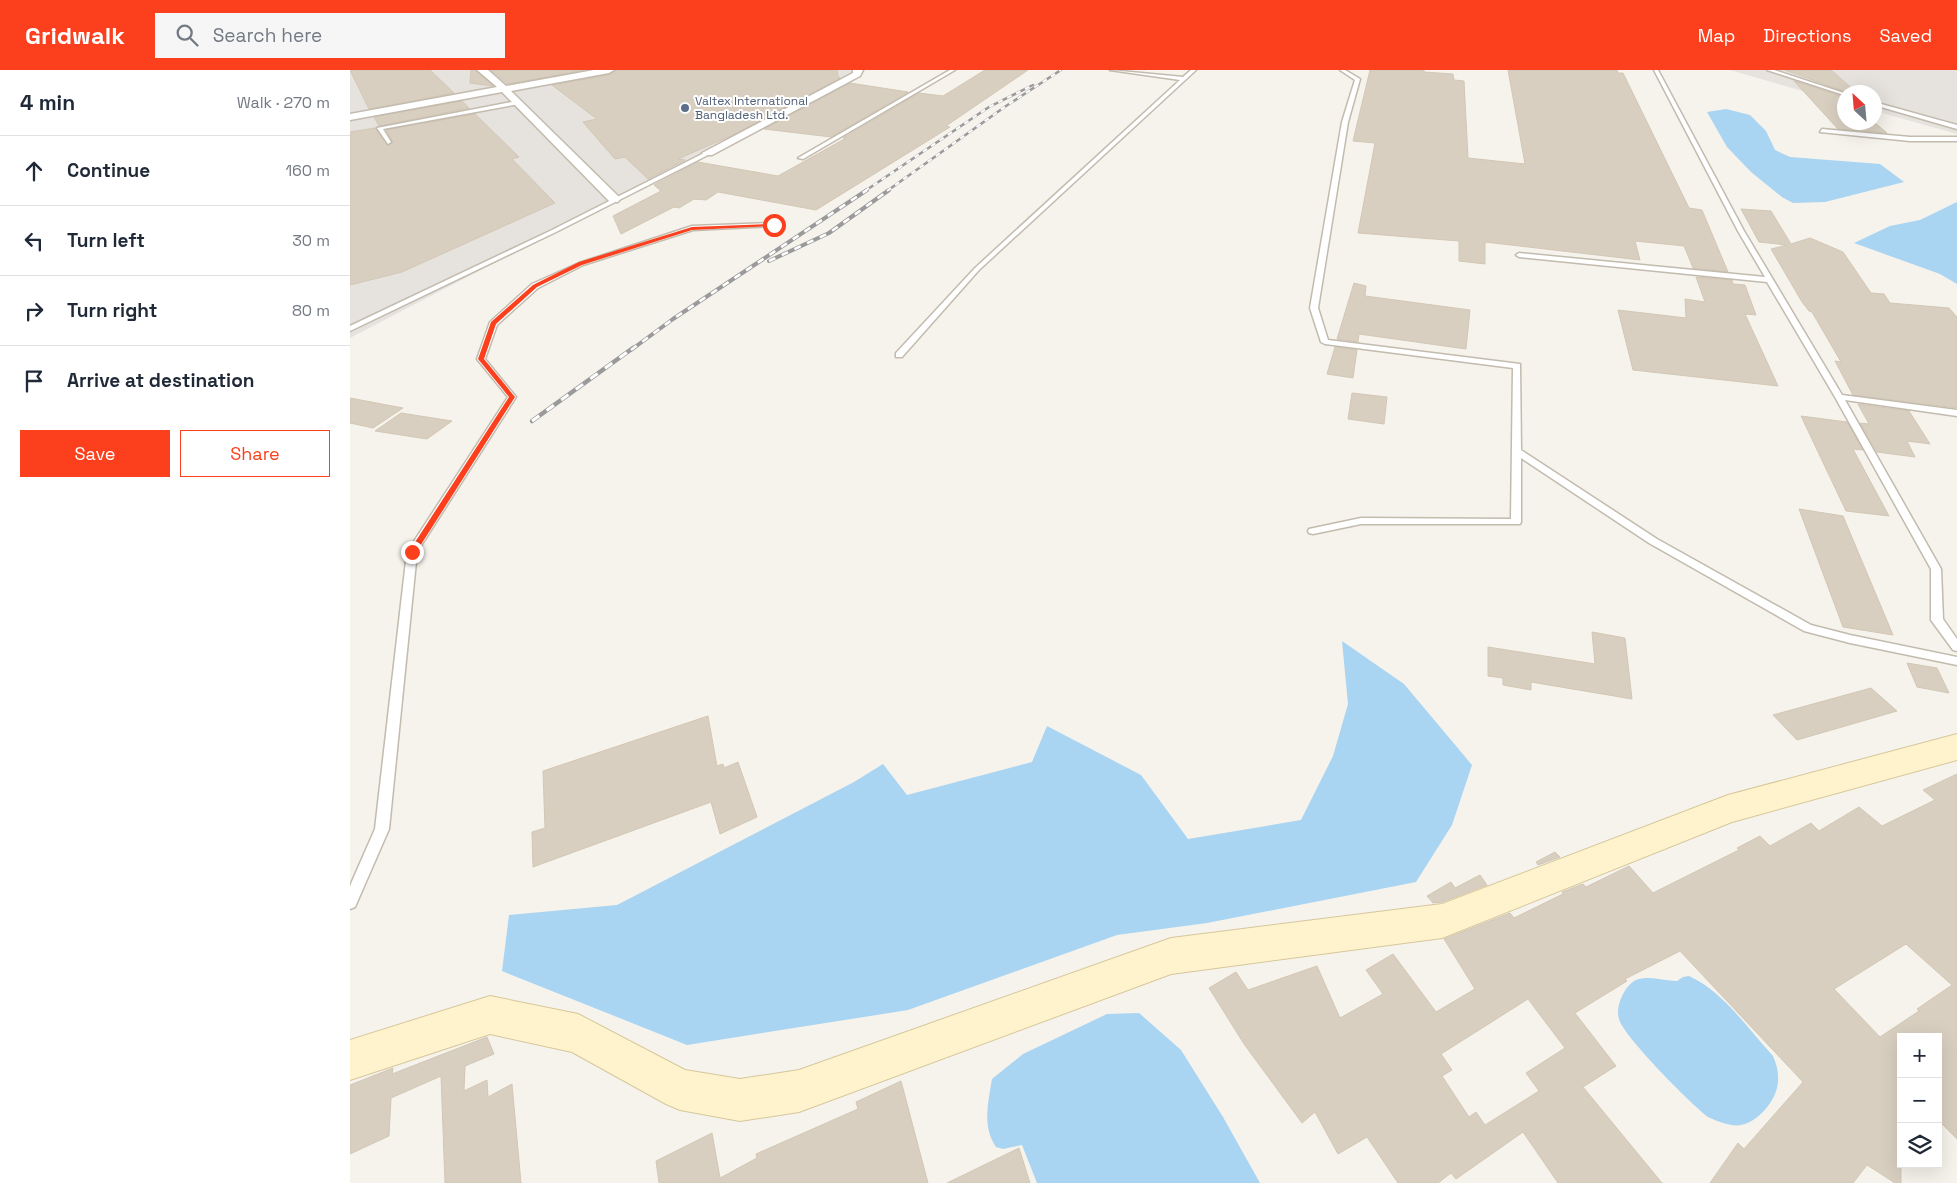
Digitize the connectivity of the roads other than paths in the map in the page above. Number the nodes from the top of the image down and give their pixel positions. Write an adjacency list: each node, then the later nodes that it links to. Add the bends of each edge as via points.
1 (482, 70): 13 (street)
2 (583, 70): 13 (street)
3 (609, 70): 13 (street)
4 (858, 70): 23 (street, via 857,74 830,89)
5 (953, 70): 24 (lane)
6 (1112, 70): 12 (lane)
7 (1194, 70): 12 (lane)
8 (1342, 70): 11 (lane)
9 (1656, 70): 28 (lane)
10 (1769, 70): 14 (lane)
11 (1359, 74): 33 (lane, via 1345,122 1314,308 1325,342 1517,366)
12 (1184, 78): 30 (lane, via 977,270)
13 (502, 87): 15 (street); 17 (street); 18 (street)
14 (1837, 92)
15 (517, 103): 22 (lane, via 380,128); 25 (street)
16 (1882, 105): 19 (lane)
17 (350, 112)
18 (350, 117)
19 (1957, 127)
20 (1822, 131): 21 (lane, via 1910,139)
21 (1957, 139)
22 (388, 142)
23 (708, 153): 25 (lane)
24 (801, 158)
25 (614, 199): 29 (lane)
26 (774, 225): 38 (lane, via 692,228 581,264 535,286 493,324 481,359 512,397 412,552 382,829)
27 (1518, 256): 28 (lane)
28 (1771, 280): 31 (lane)
29 (350, 328)
30 (899, 355)
31 (1839, 398): 32 (lane); 35 (lane, via 1936,569 1937,620)
32 (1957, 413)
33 (1517, 451): 34 (lane, via 1516,522 1361,521); 36 (lane, via 1652,541 1808,628)
34 (1314, 531)
35 (1957, 647)
36 (1957, 661)
37 (1957, 746): 39 (street, via 1728,809 1442,921 1171,956 799,1091 740,1100 680,1090 578,1034 490,1014)
38 (350, 902)
39 (350, 1060)

